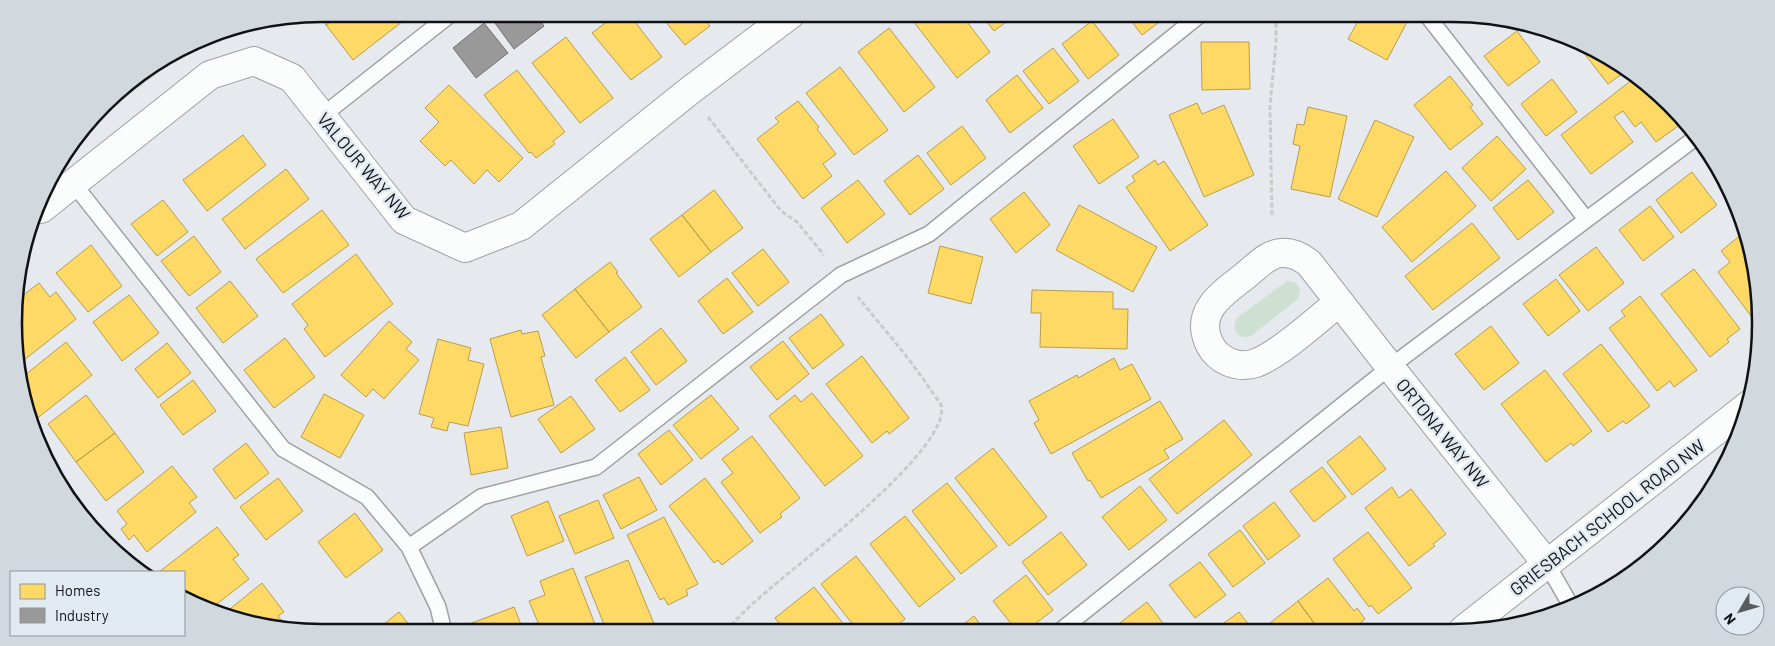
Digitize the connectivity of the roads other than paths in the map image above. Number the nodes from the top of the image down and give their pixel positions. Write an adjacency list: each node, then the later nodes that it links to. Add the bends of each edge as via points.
1 (441, 22): 5 (lane)
2 (780, 22): 5 (street, VALOUR WAY NW, via 521,226 465,248 404,220)
3 (1192, 22): 13 (lane, via 929,234 841,275 596,467 481,497)
4 (1432, 22): 9 (lane)
5 (322, 116): 7 (street, VALOUR WAY NW, via 292,78 254,61 210,75)
6 (1691, 141): 9 (lane)
7 (74, 184): 8 (street, VALOUR WAY NW); 13 (lane, via 284,449 367,497)
8 (46, 205)
9 (1586, 219): 11 (lane)
10 (1339, 302): 10 (street, ORTONA WAY NW, via 1292,340 1255,363 1229,362 1218,355 1205,332 1205,319 1219,297 1268,257 1279,253 1291,253 1309,262); 11 (street, ORTONA WAY NW)
11 (1390, 368): 14 (street, ORTONA WAY NW); 18 (lane)
12 (1734, 427): 14 (street, GRIESBACH SCHOOL ROAD NW)
13 (409, 547): 17 (lane, via 438,607)
14 (1547, 564): 15 (lane); 16 (street, GRIESBACH SCHOOL ROAD NW)
15 (1568, 601)
16 (1472, 623)
17 (442, 624)
18 (1068, 624)

